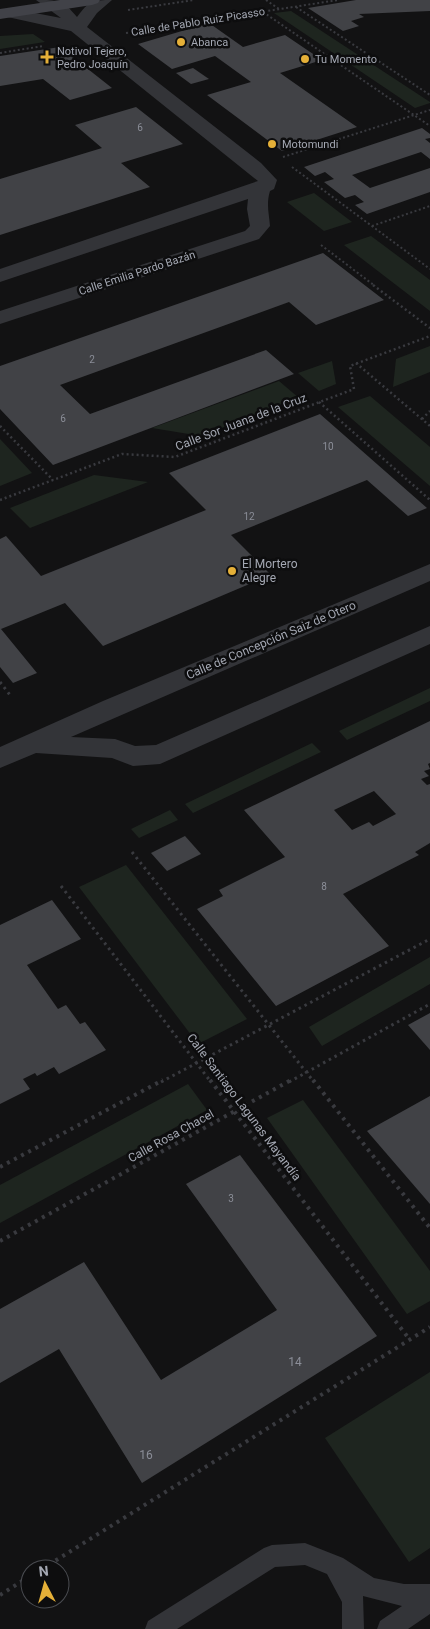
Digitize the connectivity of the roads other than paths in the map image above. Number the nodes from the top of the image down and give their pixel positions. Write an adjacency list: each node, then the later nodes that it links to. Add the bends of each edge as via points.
1 (92, 0): 3 (main road)
2 (104, 0): 5 (street, via 91,10)
3 (50, 3): 4 (main road); 5 (street, Calle Emilia Pardo Bazán)
4 (4, 14): 5 (street, Calle Emilia Pardo Bazán, via 42,18)
5 (85, 34): 6 (street, Calle Emilia Pardo Bazán, via 264,175 267,185)
6 (261, 188): 7 (street); 8 (street, Calle Emilia Pardo Bazán, via 257,199)
7 (194, 210): 8 (street, via 230,208); 9 (street)
8 (258, 217): 10 (street, Calle Emilia Pardo Bazán, via 260,229 252,235)
9 (0, 276)
10 (0, 318)
11 (430, 572): 13 (street, Calle de Concepción Saiz de Otero)
12 (430, 634): 15 (street, Calle de Concepción Saiz de Otero, via 160,754 133,756)
13 (112, 707): 14 (street, Calle de Concepción Saiz de Otero); 15 (street, via 102,721 101,729)
14 (35, 743): 15 (street, Calle de Concepción Saiz de Otero); 16 (street, Calle de Concepción Saiz de Otero)
15 (115, 749)
16 (0, 758)
17 (335, 1566): 18 (lane, via 370,1588 404,1595); 20 (lane, via 305,1554 272,1556); 21 (lane, via 353,1600)
18 (430, 1595)
19 (430, 1601): 22 (lane)
20 (156, 1629)
21 (353, 1629)
22 (388, 1629)

